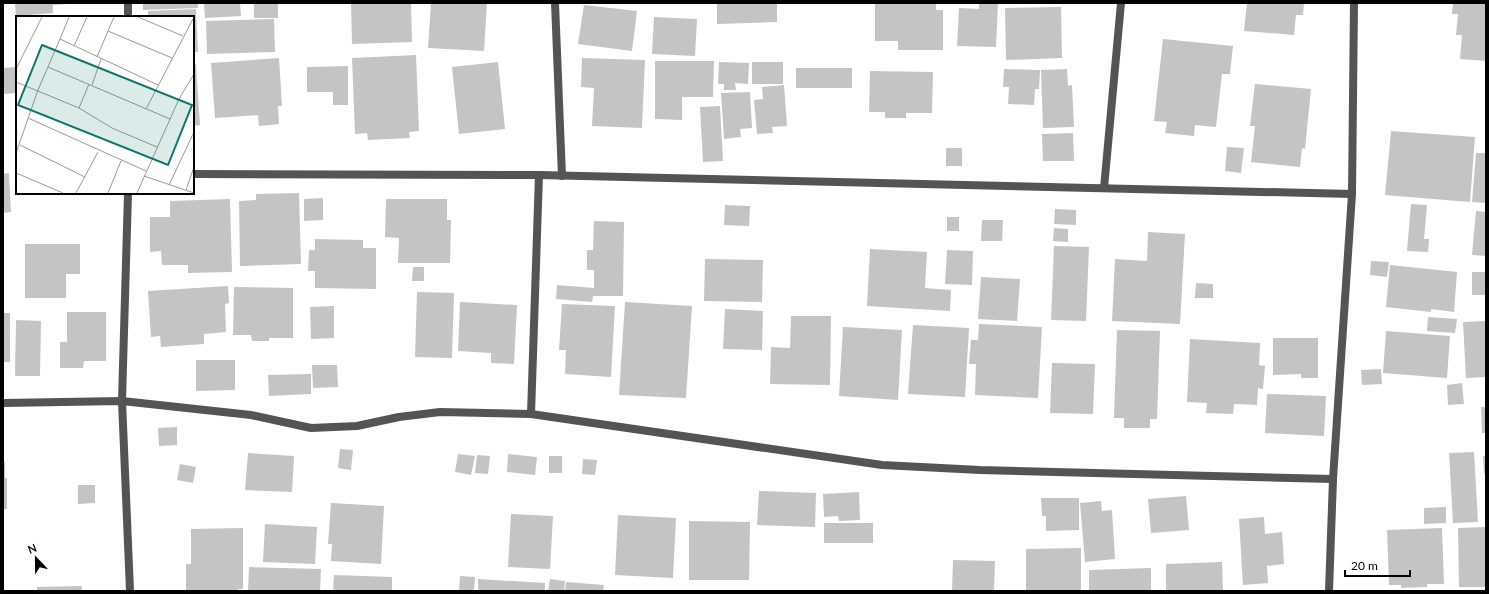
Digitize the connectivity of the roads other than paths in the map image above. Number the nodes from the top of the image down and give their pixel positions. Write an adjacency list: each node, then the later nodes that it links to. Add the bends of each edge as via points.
1 (128, 3): 5 (street)
2 (555, 3): 8 (street)
3 (1121, 3): 9 (street)
4 (1354, 3): 11 (street)
5 (128, 16)
6 (194, 174): 7 (street)
7 (539, 175): 8 (street); 14 (street)
8 (562, 176): 9 (street)
9 (1104, 188): 11 (street)
10 (128, 194): 12 (street)
11 (1352, 194): 15 (street)
12 (122, 401): 13 (street); 14 (street, via 251,415 311,428 357,426 440,412); 16 (street)
13 (3, 403)
14 (531, 414): 15 (street, via 882,465)
15 (1333, 480): 17 (street)
16 (130, 591)
17 (1329, 591)

